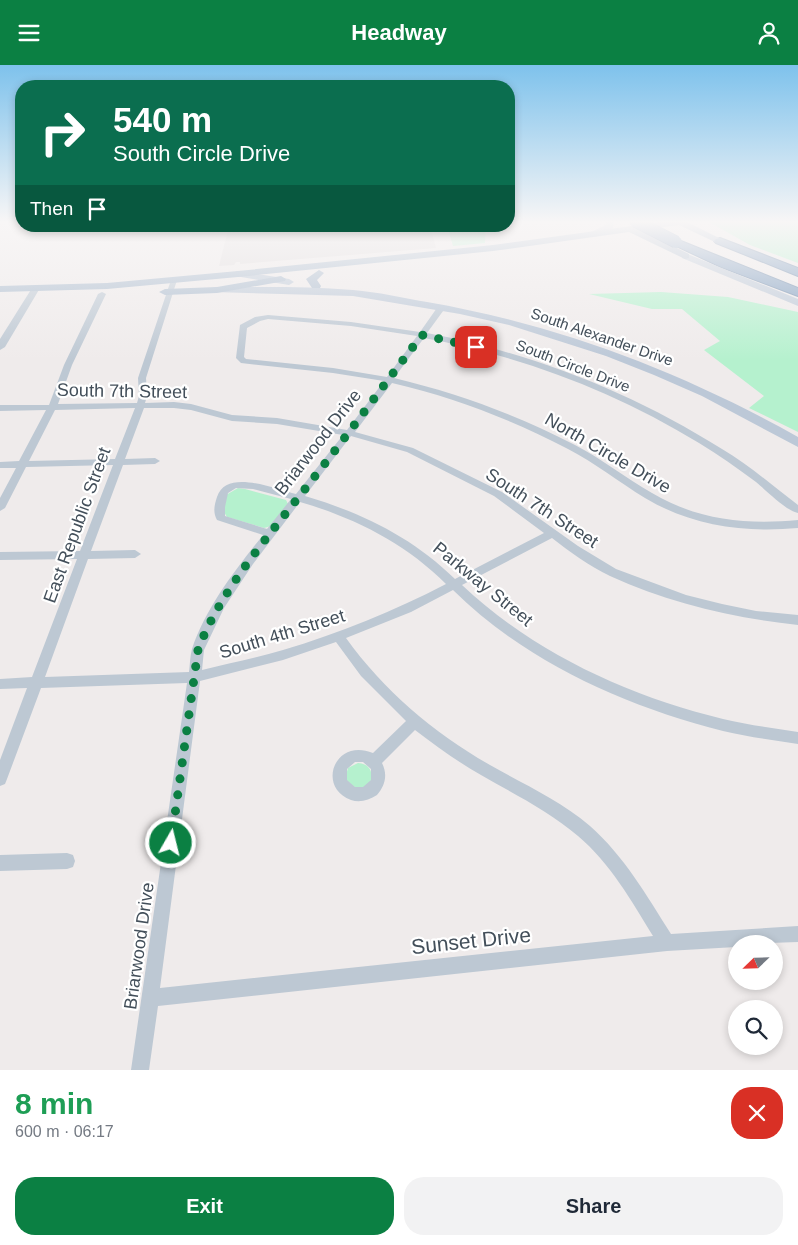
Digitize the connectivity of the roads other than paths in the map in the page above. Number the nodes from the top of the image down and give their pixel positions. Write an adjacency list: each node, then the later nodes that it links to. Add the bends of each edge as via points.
1 (292, 268): 7 (main road)
2 (364, 268): 6 (main road)
3 (714, 268): 20 (highway)
4 (735, 268): 15 (highway)
5 (762, 268): 10 (highway)
6 (318, 273): 9 (main road); 11 (main road, via 312,279)
7 (238, 274): 8 (main road, South Alexander Drive); 9 (main road, South Alexander Drive)
8 (174, 280): 14 (street, East Republic Street); 16 (main road, South Alexander Drive)
9 (278, 280): 11 (main road, South Alexander Drive); 13 (main road)
10 (798, 283)
11 (316, 286): 17 (main road, South Alexander Drive)
12 (0, 289): 16 (main road, South Alexander Drive)
13 (216, 290): 14 (main road, South Alexander Drive); 17 (main road, South Alexander Drive)
14 (170, 291): 18 (main road, South Alexander Drive); 27 (street, East Republic Street, via 142,378)
15 (798, 292)
16 (33, 293): 18 (main road, South Alexander Drive); 19 (main road, South Alexander Drive); 23 (street)
17 (353, 293): 21 (main road, South Alexander Drive)
18 (102, 294): 26 (street)
19 (0, 297)
20 (798, 302)
21 (442, 307): 22 (street, Briarwood Drive); 30 (main road, South Alexander Drive, via 544,331 638,363 723,401)
22 (422, 335): 24 (street, South Circle Drive, via 351,324 268,317 243,327); 25 (street, Briarwood Drive); 37 (street, South Circle Drive, via 520,359 608,392 659,416 719,451)
23 (0, 347)
24 (241, 347): 25 (street, North Circle Drive, via 240,358 244,361)
25 (388, 379): 29 (street, Briarwood Drive); 38 (street, North Circle Drive, via 476,404 535,429 584,454 675,510 739,525)
26 (52, 406): 27 (street, South 7th Street); 28 (street, South 7th Street); 33 (street)
27 (140, 406): 29 (street, South 7th Street, via 192,407 232,418 277,421); 32 (street, East Republic Street)
28 (0, 408)
29 (349, 433): 35 (street, Briarwood Drive); 39 (street, South 7th Street, via 410,450 498,494)
30 (798, 443)
31 (154, 461): 32 (street)
32 (118, 462): 33 (street); 42 (street, East Republic Street)
33 (23, 464): 34 (street); 36 (street)
34 (0, 465)
35 (299, 497): 40 (street, Briarwood Drive); 40 (street, Parkway Street, via 248,485 230,487 221,496 221,518); 44 (street, Parkway Street, via 372,524 418,553)
36 (0, 507)
37 (798, 510)
38 (798, 524)
39 (551, 533): 44 (street, South 4th Street); 45 (street, South 7th Street, via 612,572 677,597 756,616)
40 (270, 534): 47 (street, Briarwood Drive, via 210,621 198,650)
41 (135, 554): 42 (street)
42 (86, 555): 43 (street); 48 (street, East Republic Street)
43 (0, 556)
44 (453, 585): 46 (street, South 4th Street, via 408,609); 51 (street, Parkway Street, via 508,631 573,669 629,695 725,726)
45 (798, 620)
46 (339, 637): 47 (street, South 4th Street); 50 (street, via 355,661)
47 (194, 677): 48 (street, South 4th Street); 58 (street, Briarwood Drive)
48 (37, 683): 49 (street, South 4th Street); 53 (street, East Republic Street)
49 (0, 684)
50 (415, 721): 52 (street); 57 (street, via 468,760 561,813 584,831 609,855)
51 (798, 738)
52 (374, 762)
53 (0, 779)
54 (67, 861): 55 (street)
55 (0, 863)
56 (798, 934): 57 (street, Sunset Drive)
57 (667, 943): 58 (street, Sunset Drive)
58 (149, 998): 59 (street, Briarwood Drive)
59 (140, 1070)

